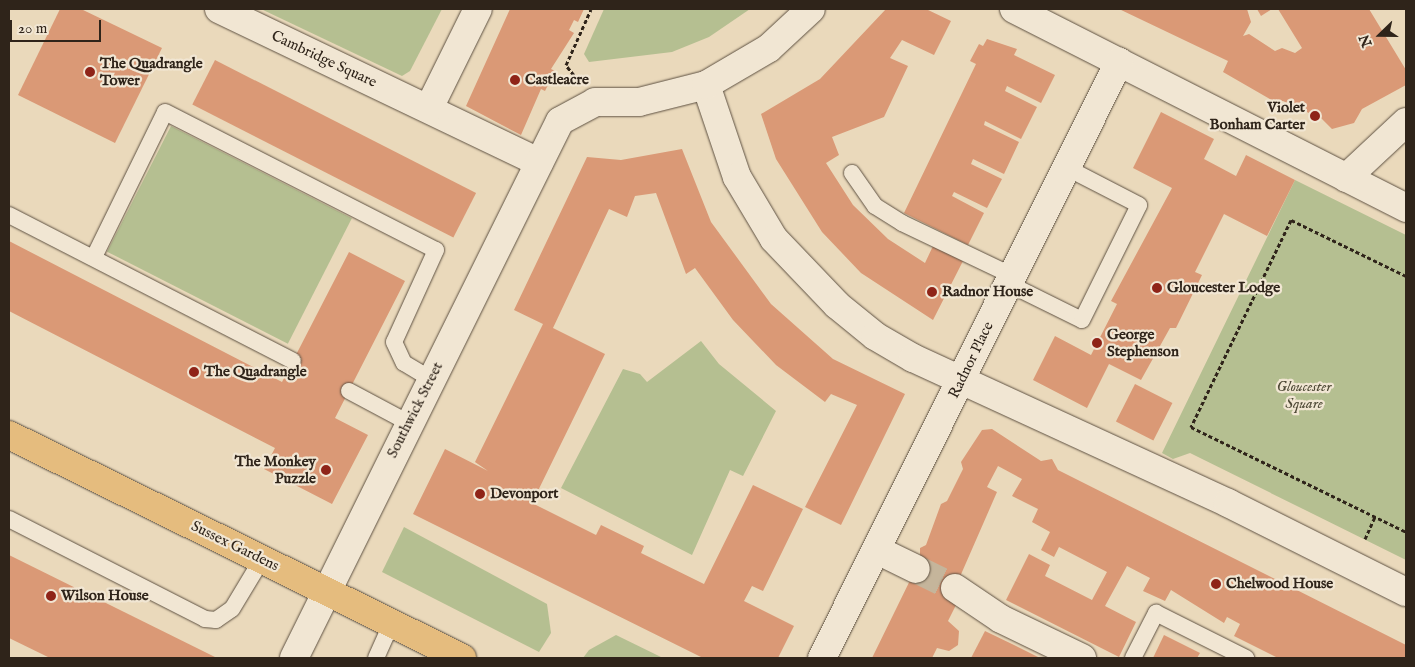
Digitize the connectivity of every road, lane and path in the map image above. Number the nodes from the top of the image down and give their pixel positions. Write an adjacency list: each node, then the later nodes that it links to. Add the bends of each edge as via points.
1 (219, 9): 9 (street, Cambridge Square)
2 (478, 9): 9 (street)
3 (591, 9): 8 (path, via 566,64)
4 (1014, 9): 6 (street)
5 (806, 11): 7 (street, via 768,48)
6 (1119, 62): 12 (street, Radnor Place); 14 (street)
7 (706, 85): 8 (street, via 639,102); 22 (street, via 737,177 774,240 801,271 875,336)
8 (596, 102): 11 (street, Southwick Street, via 560,121)
9 (430, 108): 11 (street, Cambridge Square)
10 (1406, 122): 14 (street)
11 (539, 162): 21 (street, Southwick Street)
12 (1067, 168): 19 (street, Radnor Place); 19 (lane, via 1140,205 1082,320)
13 (852, 173): 19 (lane, via 875,206)
14 (1346, 178): 15 (street)
15 (1406, 208)
16 (9, 215): 17 (lane)
17 (94, 257): 20 (lane); 21 (lane, via 165,112 436,250 394,342 404,363)
18 (1406, 276): 27 (path, via 1291,220 1191,427)
19 (1011, 280): 22 (street, Radnor Place)
20 (293, 361)
21 (431, 379): 24 (street, Southwick Street)
22 (961, 379): 28 (street, Radnor Place); 33 (street)
23 (349, 391): 24 (lane)
24 (409, 423): 32 (street, Southwick Street)
25 (9, 435): 29 (main road, Sussex Gardens)
26 (9, 519): 29 (lane, via 205,619 216,620 232,609)
27 (1406, 532)
28 (877, 550): 30 (street); 38 (street, Radnor Place)
29 (262, 560): 32 (main road, Sussex Gardens)
30 (916, 569)
31 (955, 588): 39 (street, via 1001,619)
32 (325, 591): 34 (main road, Sussex Gardens); 35 (street, Southwick Street)
33 (1406, 592)
34 (391, 624): 36 (lane); 37 (main road, Sussex Gardens)
35 (294, 658)
36 (376, 658)
37 (462, 658)
38 (822, 658)
39 (1082, 658)
40 (1133, 658): 41 (lane, via 1156,613)
41 (1246, 658)

